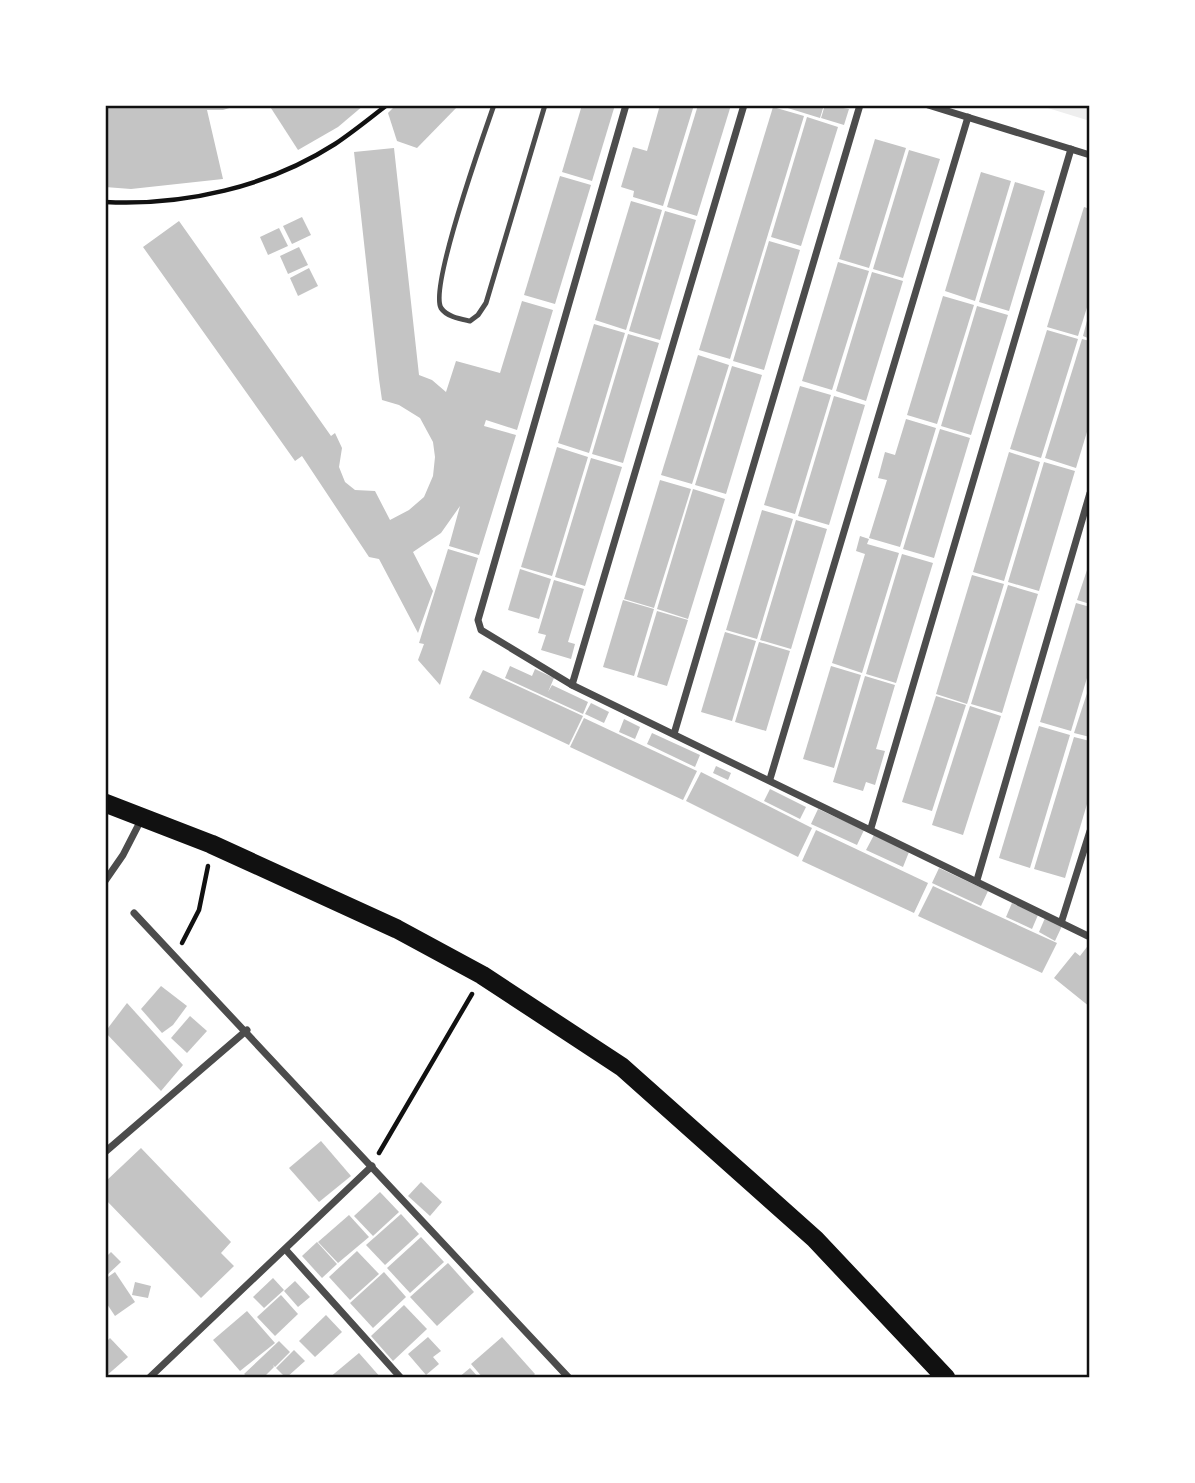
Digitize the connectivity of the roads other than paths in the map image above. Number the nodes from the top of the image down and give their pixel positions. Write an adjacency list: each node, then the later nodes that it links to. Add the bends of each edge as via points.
1 (494, 105): 2 (lane, via 438,295 447,314 470,321 486,303)
2 (545, 105)
3 (626, 105): 11 (street, via 478,620 481,631)
4 (744, 105): 11 (street)
5 (860, 105): 12 (street)
6 (928, 105): 7 (street)
7 (968, 117): 8 (street); 13 (street)
8 (1071, 149): 9 (street); 16 (street)
9 (1090, 155)
10 (1090, 493): 18 (street)
11 (572, 685): 12 (street)
12 (674, 734): 13 (street)
13 (770, 779): 16 (street)
14 (105, 803): 15 (highway)
15 (143, 817): 19 (street); 30 (highway, via 397,929 482,975 622,1067 815,1239)
16 (871, 828): 18 (street)
17 (1090, 831): 21 (street)
18 (977, 880): 21 (street)
19 (105, 881)
20 (134, 913): 23 (street)
21 (1062, 920): 22 (street)
22 (1090, 937)
23 (247, 1030): 24 (street); 25 (street)
24 (105, 1152)
25 (372, 1166): 26 (street); 29 (street)
26 (286, 1250): 27 (street); 28 (street)
27 (149, 1378)
28 (401, 1378)
29 (569, 1378)
30 (946, 1378)

